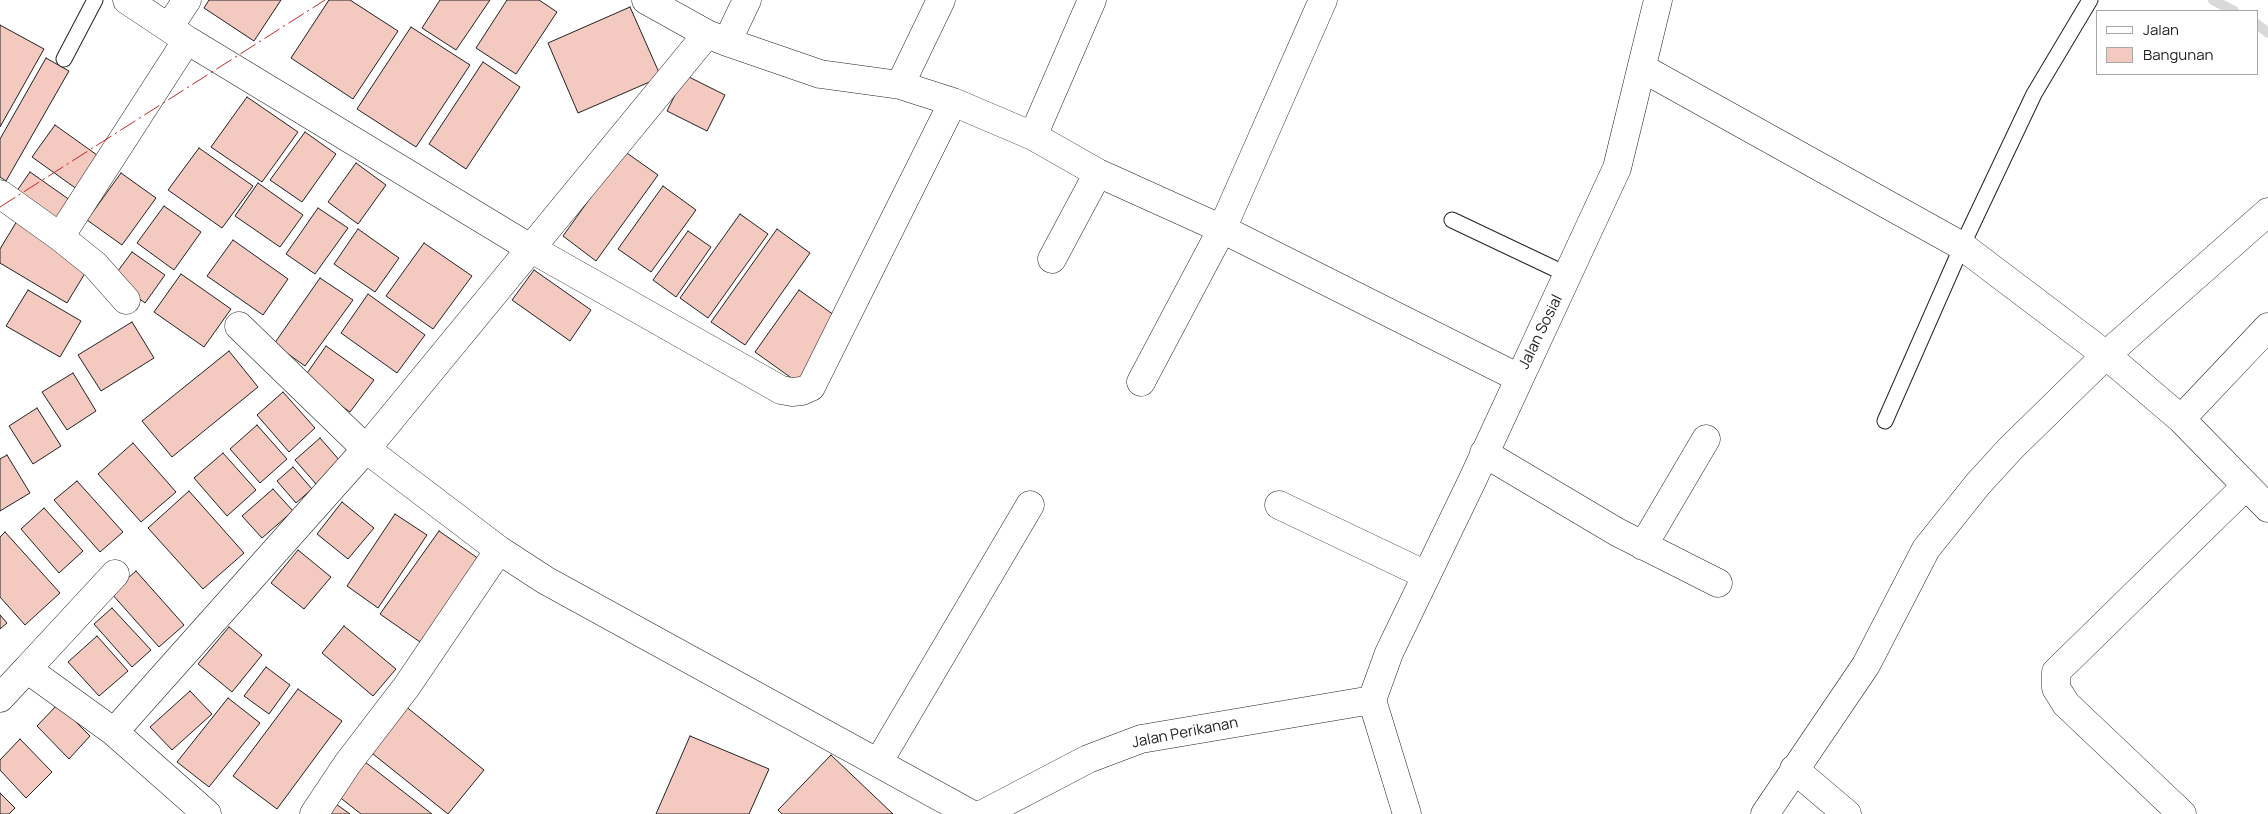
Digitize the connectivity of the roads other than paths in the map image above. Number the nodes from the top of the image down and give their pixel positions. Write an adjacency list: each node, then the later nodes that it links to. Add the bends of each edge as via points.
1 (95, 0): 13 (lane)
2 (127, 0): 11 (street)
3 (186, 0): 11 (street)
4 (646, 0): 12 (street)
5 (747, 0): 12 (street)
6 (941, 0): 15 (street)
7 (1092, 0): 17 (street)
8 (1323, 0): 22 (street)
9 (1658, 0): 14 (street, Jalan Sosial)
10 (2090, 0): 24 (lane, via 2034,94)
11 (178, 33): 23 (street); 25 (street)
12 (717, 38): 15 (street, via 820,74); 25 (street)
13 (64, 59)
14 (1642, 68): 24 (street); 27 (street, Jalan Sosial, via 1617,168)
15 (900, 85): 16 (street)
16 (953, 102): 17 (street); 25 (street, via 812,386 802,391 781,390)
17 (1033, 136): 18 (street)
18 (1098, 173): 22 (street); 26 (street)
19 (0, 194): 23 (street)
20 (2268, 212): 31 (street)
21 (1452, 220): 27 (lane)
22 (1222, 229): 32 (street); 33 (street)
23 (60, 237): 28 (street, via 95,265)
24 (1962, 246): 31 (street); 35 (lane)
25 (530, 248): 37 (street)
26 (1052, 259)
27 (1568, 275): 32 (street, Jalan Sosial)
28 (126, 300)
29 (239, 326): 37 (street)
30 (2268, 327): 34 (street)
31 (2106, 355): 34 (street); 53 (street, via 2010,449 1926,549 1866,665)
32 (1519, 378): 38 (street, Jalan Sosial)
33 (1141, 382)
34 (2181, 419): 39 (street)
35 (1885, 421)
36 (1706, 439): 43 (street)
37 (366, 449): 44 (street); 51 (street)
38 (1484, 453): 43 (street); 46 (street, Jalan Sosial)
39 (2246, 486): 42 (street); 61 (street, via 2056,672 2056,688 2066,704)
40 (1030, 505): 52 (street)
41 (1280, 505): 46 (street)
42 (2268, 508)
43 (1643, 546): 47 (street)
44 (499, 550): 52 (street, via 544,580); 55 (street, via 407,686)
45 (115, 574): 48 (street)
46 (1426, 575): 50 (street, Jalan Sosial, via 1389,653)
47 (1718, 583)
48 (27, 669): 49 (street); 51 (street)
49 (0, 698)
50 (1372, 700): 57 (street, Jalan Perikanan, via 1141,739 1088,759); 58 (street)
51 (114, 732): 54 (street)
52 (878, 763): 56 (street)
53 (1794, 769): 59 (street); 60 (street)
54 (207, 814)
55 (314, 814)
56 (971, 814)
57 (983, 814)
58 (1407, 814)
59 (1765, 814)
60 (1847, 814)
61 (2182, 814)

